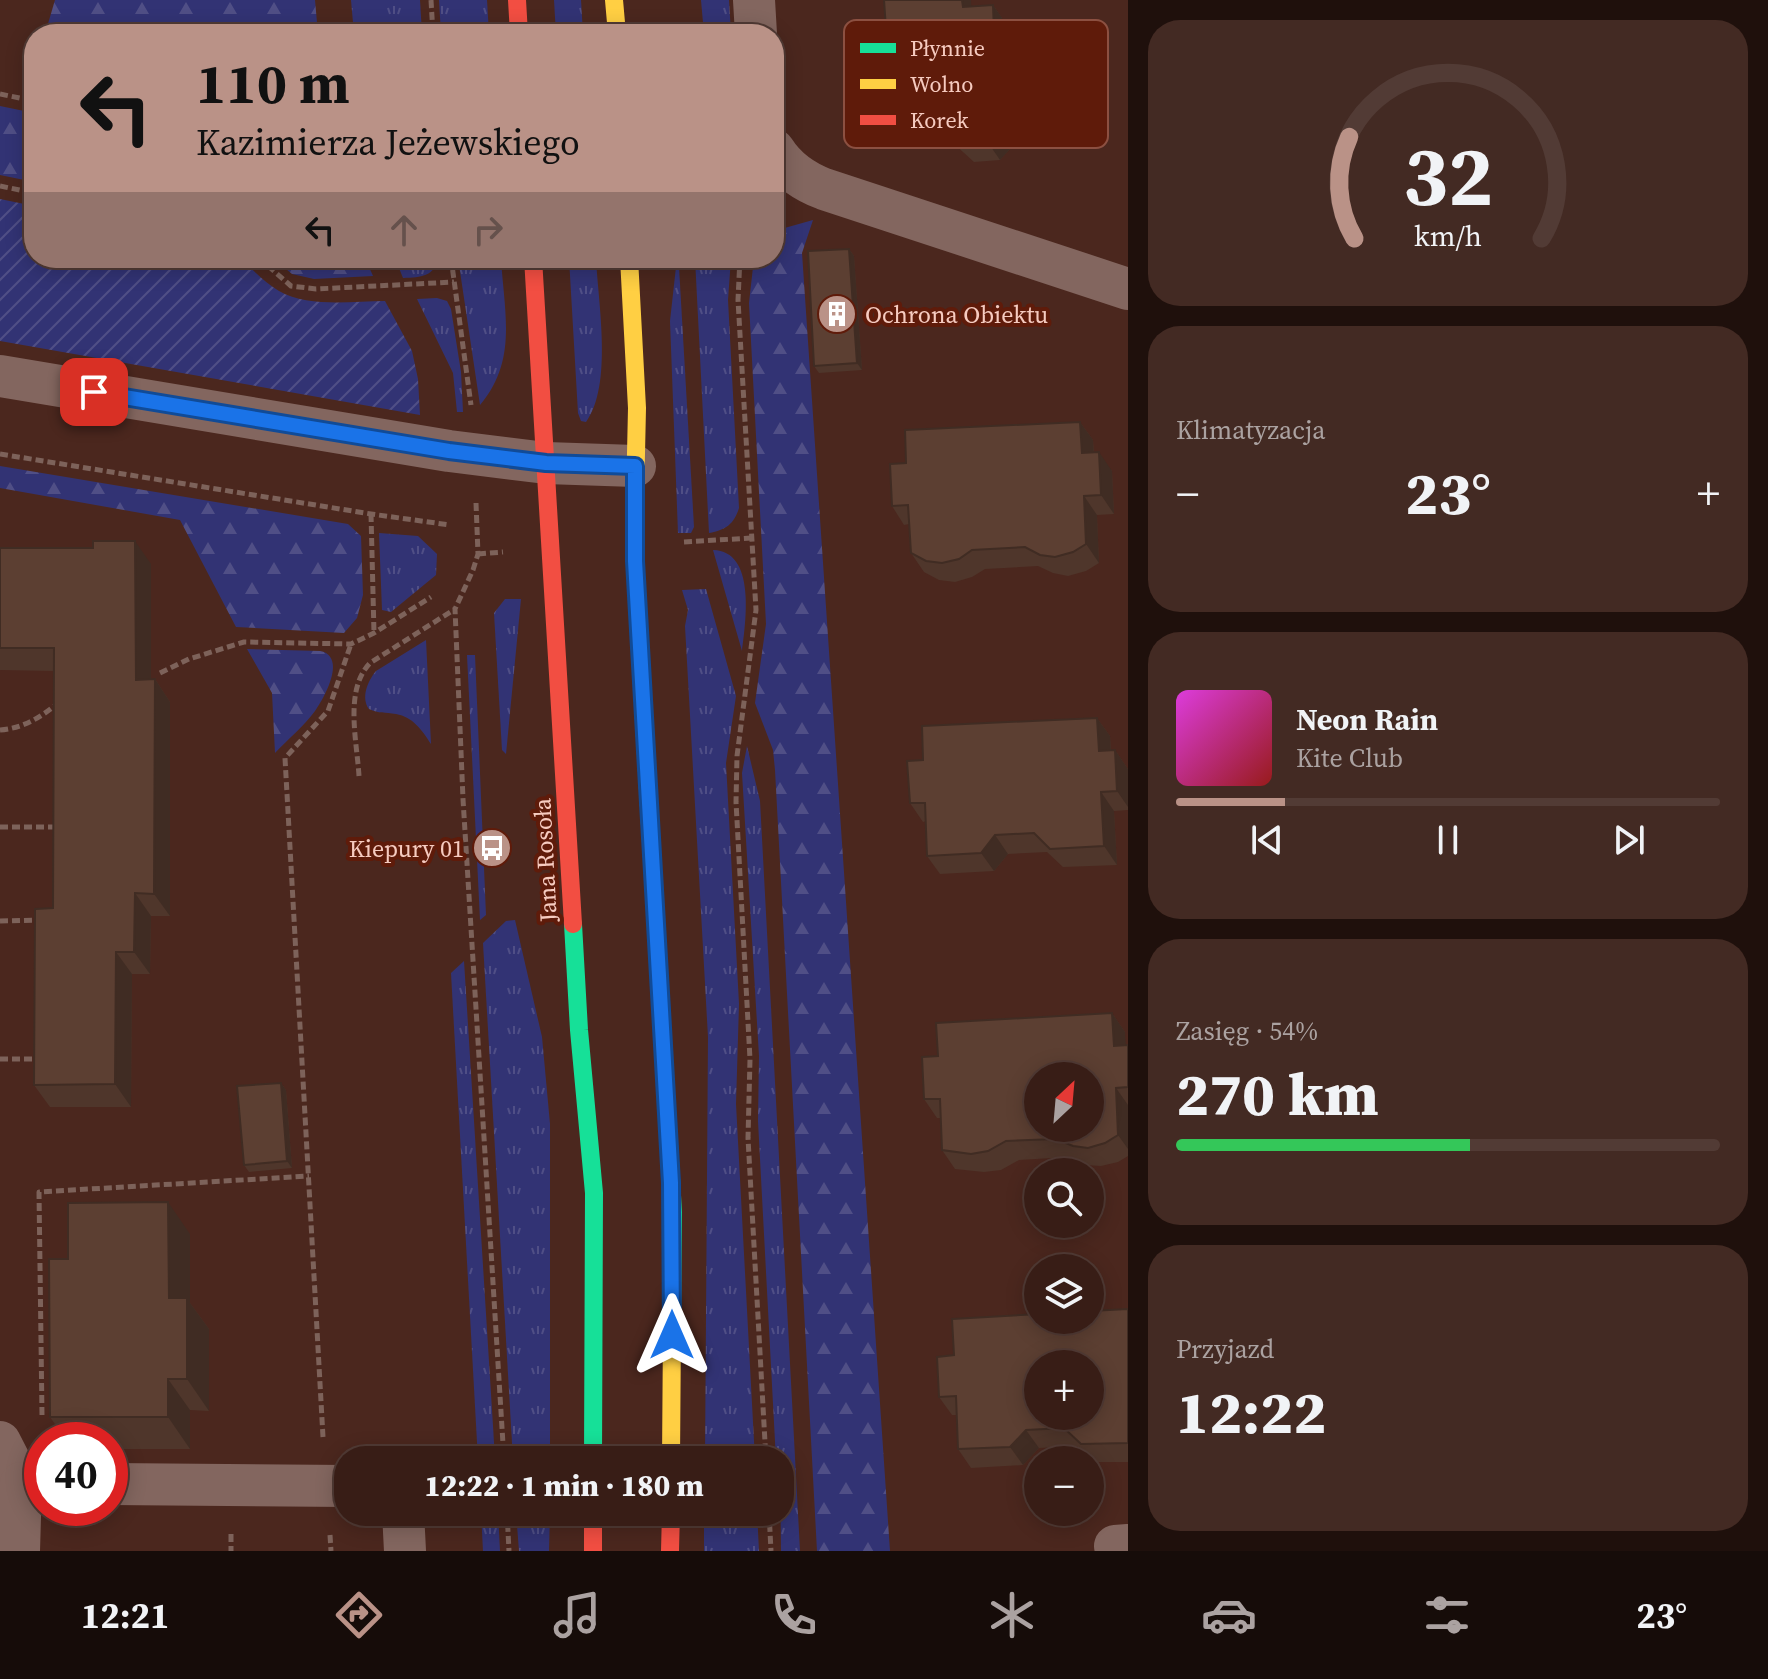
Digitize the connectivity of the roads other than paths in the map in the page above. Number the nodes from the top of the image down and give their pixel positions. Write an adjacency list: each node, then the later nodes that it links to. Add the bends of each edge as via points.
1 (517, 0): 4 (street)
2 (614, 0): 5 (street)
3 (754, 0): 6 (street)
4 (518, 24)
5 (616, 24)
6 (755, 24)
7 (784, 163): 10 (street, via 810,184)
8 (534, 268): 12 (street, Jana Rosoła)
9 (630, 268): 13 (street)
10 (1128, 289)
11 (0, 376): 12 (street)
12 (546, 463): 13 (street); 15 (street, Jana Rosoła, via 579,1030 594,1193)
13 (635, 466): 16 (street, via 634,545 673,1212)
14 (0, 1442): 17 (street)
15 (593, 1446)
16 (671, 1446)
17 (24, 1473)
18 (128, 1484): 19 (street)
19 (334, 1486)
20 (24, 1525): 24 (street)
21 (404, 1526): 25 (street)
22 (593, 1526): 26 (street)
23 (671, 1526): 27 (street)
24 (19, 1551)
25 (405, 1551)
26 (593, 1551)
27 (670, 1551)

